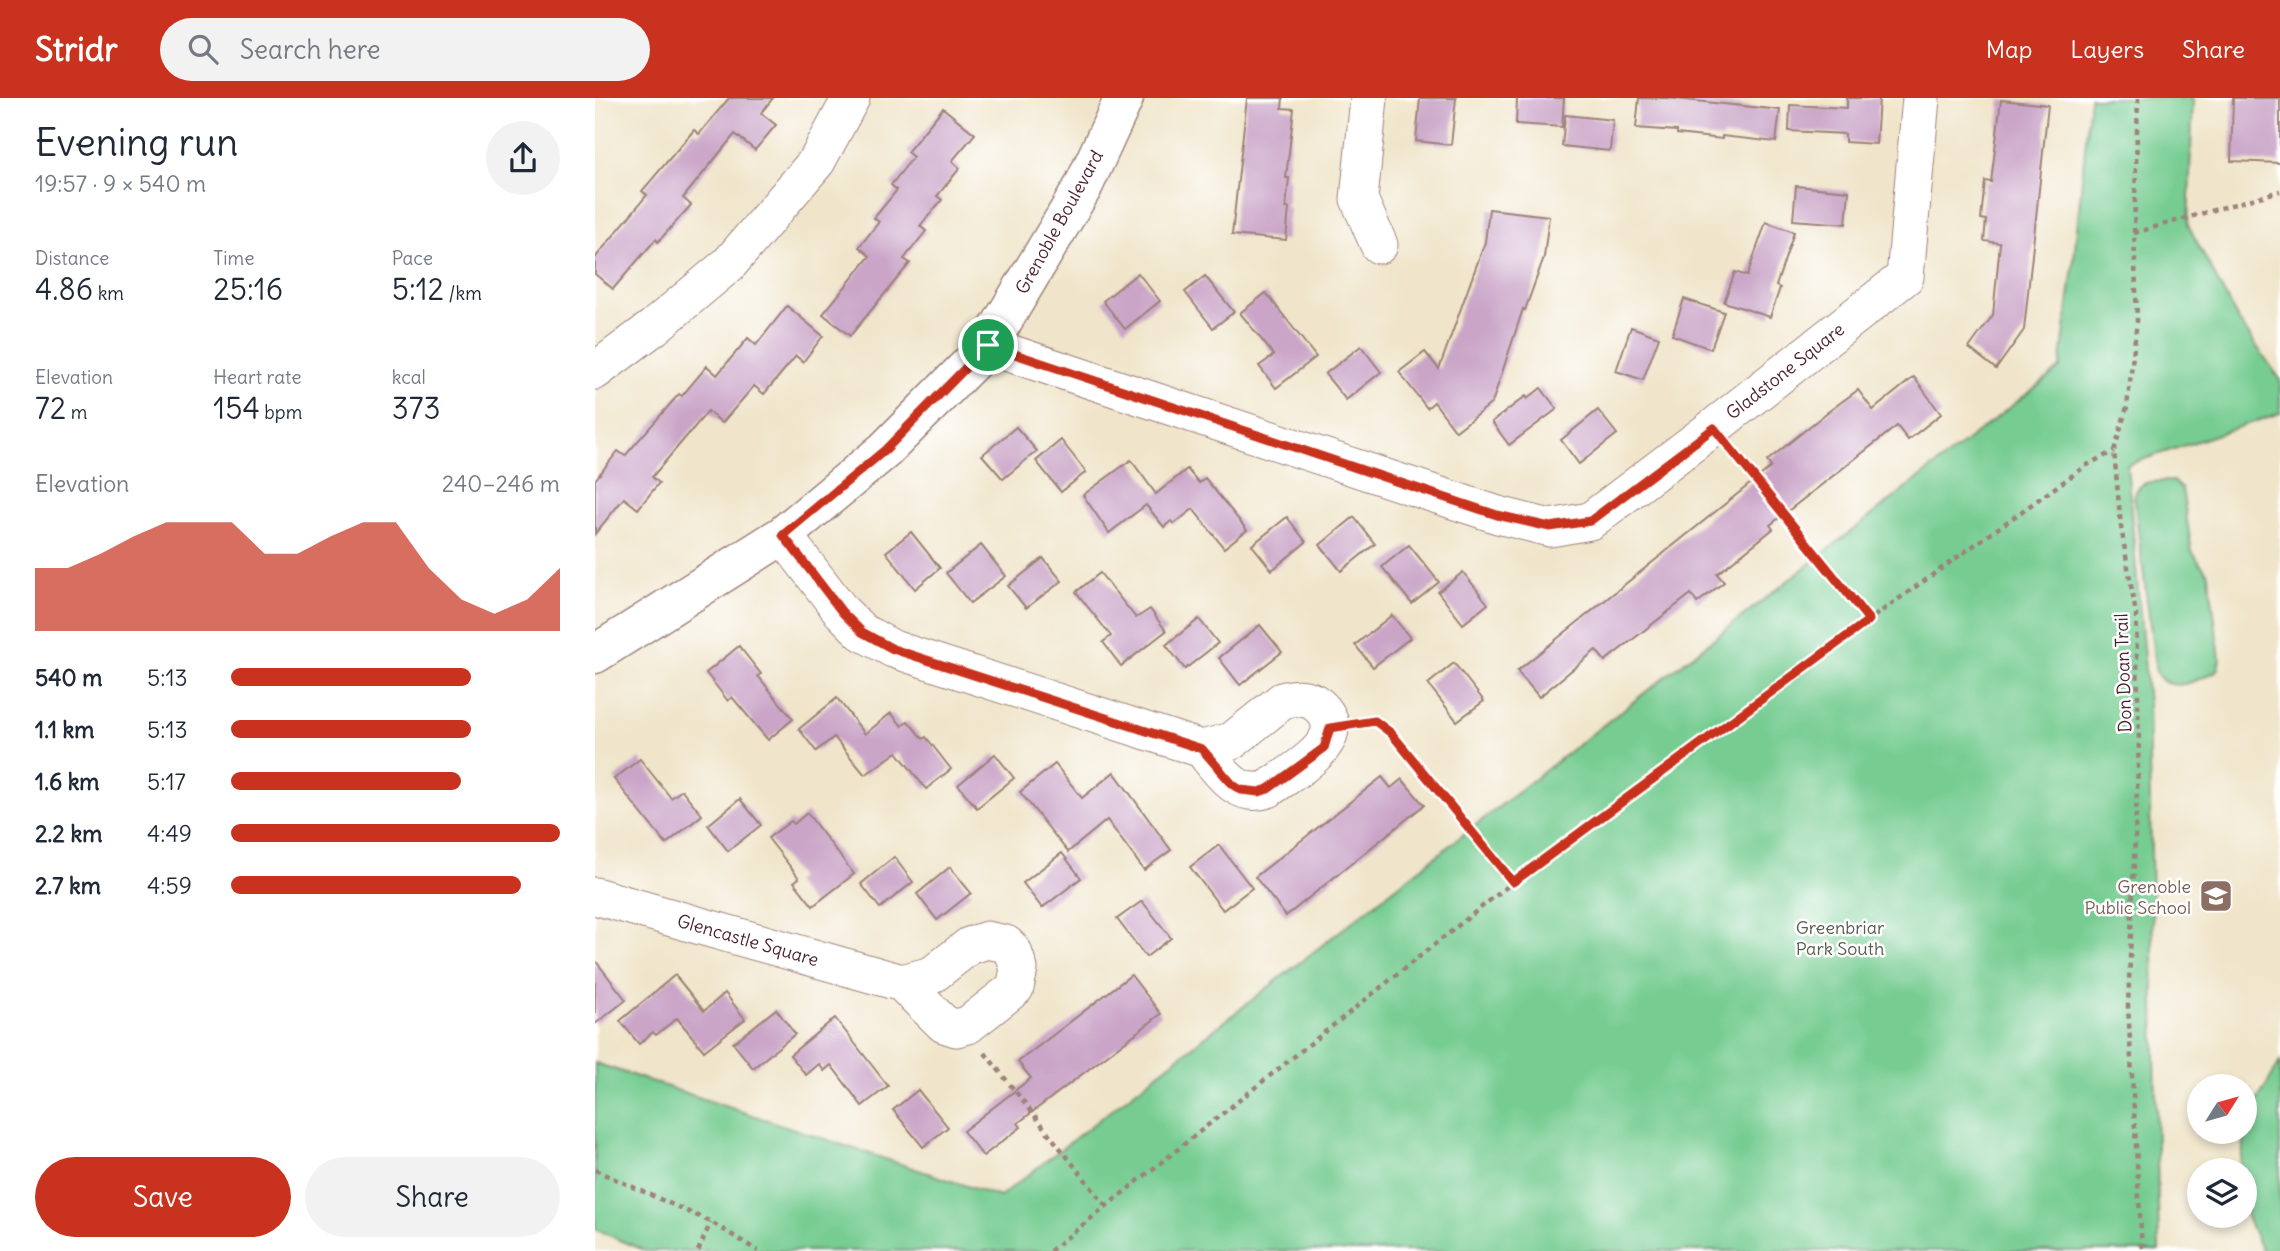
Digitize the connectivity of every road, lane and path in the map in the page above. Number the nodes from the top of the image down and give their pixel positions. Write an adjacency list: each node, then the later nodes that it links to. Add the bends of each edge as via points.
1 (851, 98): 10 (street, via 817,161 729,264)
2 (1123, 98): 9 (street, Grenoble Boulevard, via 1083,187)
3 (1369, 98): 8 (street, via 1359,199)
4 (1921, 98): 11 (street, Gladstone Square, via 1905,277)
5 (2138, 98): 7 (path, Don Doan Trail)
6 (2280, 191): 7 (path)
7 (2134, 233): 12 (path, Don Doan Trail, via 2137,321 2127,407)
8 (1379, 245)
9 (988, 345): 11 (street, Gladstone Square, via 1497,515 1550,527 1590,521); 13 (street, Grenoble Boulevard, via 885,450)
10 (595, 371)
11 (1714, 428): 14 (path)
12 (2114, 451): 14 (path, via 2087,465); 28 (path, Don Doan Trail, via 2136,614 2139,742 2128,1006)
13 (783, 535): 15 (street, Grenoble Boulevard); 17 (street, via 842,612 862,632 893,649)
14 (1869, 620): 18 (path)
15 (595, 654)
16 (1330, 728): 17 (street, via 1322,708 1313,701 1292,698 1232,741); 17 (street, via 1324,748 1259,792 1233,785); 18 (path, via 1375,721 1391,733)
17 (1202, 749)
18 (1513, 882): 23 (path)
19 (595, 896): 20 (street, Glencastle Square)
20 (902, 983): 21 (street, Glencastle Square, via 944,1024); 21 (street, via 932,975 978,941 1006,944 1019,969 1015,988)
21 (962, 1028): 23 (path)
22 (595, 1170): 24 (path)
23 (1106, 1206): 27 (path)
24 (711, 1222): 25 (path); 26 (path)
25 (698, 1251)
26 (758, 1251)
27 (1051, 1251)
28 (2142, 1251)

